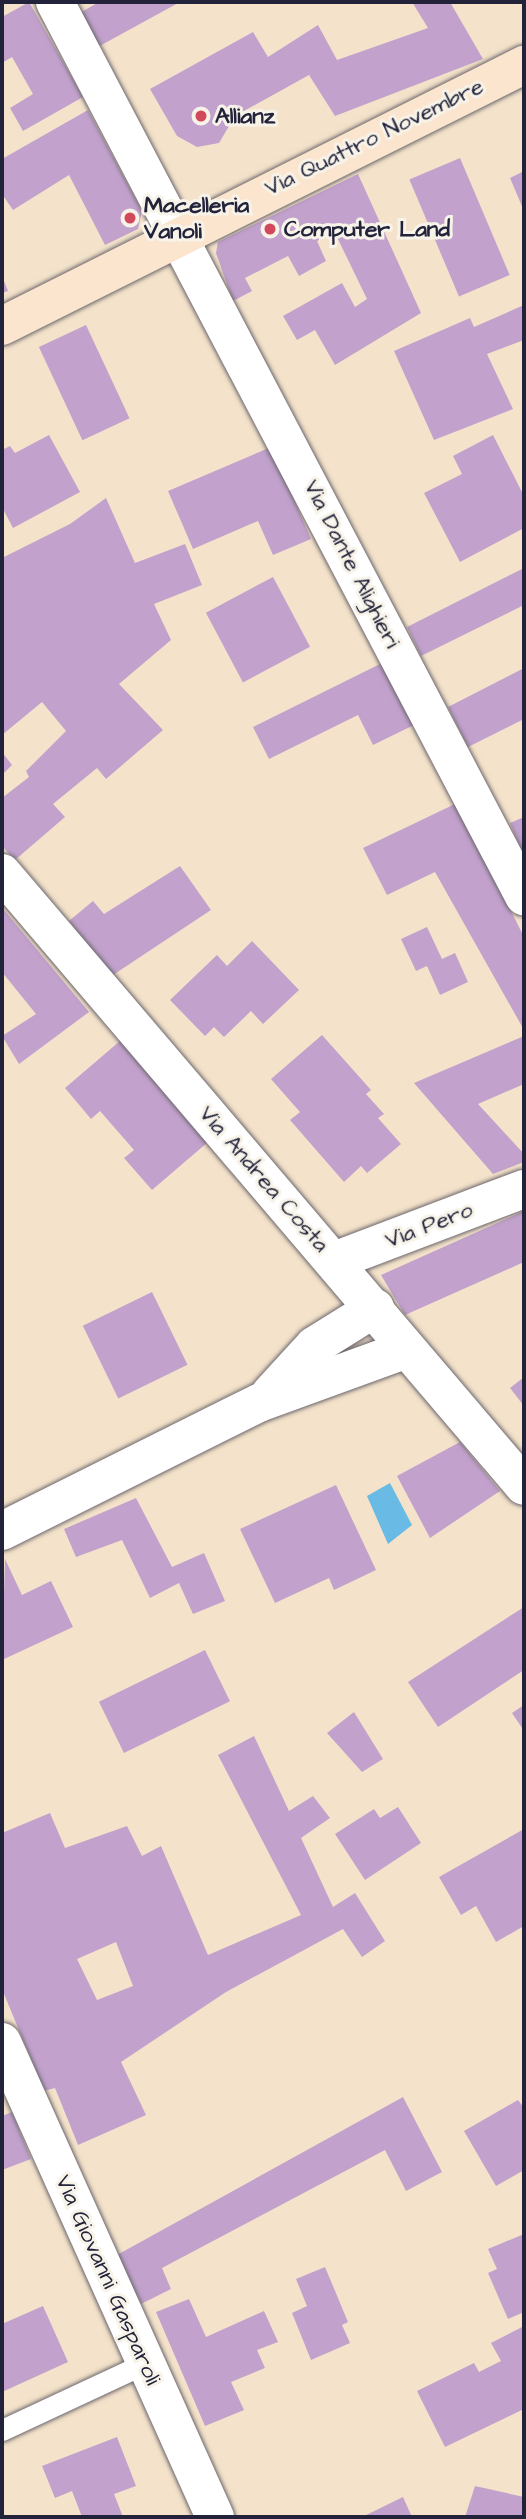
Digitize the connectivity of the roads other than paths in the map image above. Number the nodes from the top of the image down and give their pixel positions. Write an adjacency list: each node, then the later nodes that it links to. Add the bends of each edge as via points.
1 (55, 2): 5 (street, Via Dante Alighieri)
2 (524, 65): 4 (main road, Via Quattro Novembre)
3 (524, 79): 4 (main road)
4 (449, 99): 5 (main road, Via Quattro Novembre)
5 (179, 232): 6 (main road, Via Quattro Novembre); 8 (street, Via Dante Alighieri)
6 (2, 326)
7 (2, 873): 10 (street, Via Andrea Costa)
8 (524, 896)
9 (524, 1189): 10 (street, Via Pero)
10 (334, 1262): 11 (street, Via Andrea Costa)
11 (375, 1308): 12 (street, Via Andrea Costa); 13 (street, via 314,1346 298,1370)
12 (405, 1350): 13 (street); 14 (street, Via Andrea Costa)
13 (259, 1403): 15 (street)
14 (524, 1486)
15 (2, 1531)
16 (2, 2042): 17 (street, Via Giovanni Gasparoli)
17 (146, 2363): 18 (lane); 19 (street, Via Giovanni Gasparoli)
18 (2, 2430)
19 (215, 2517)

